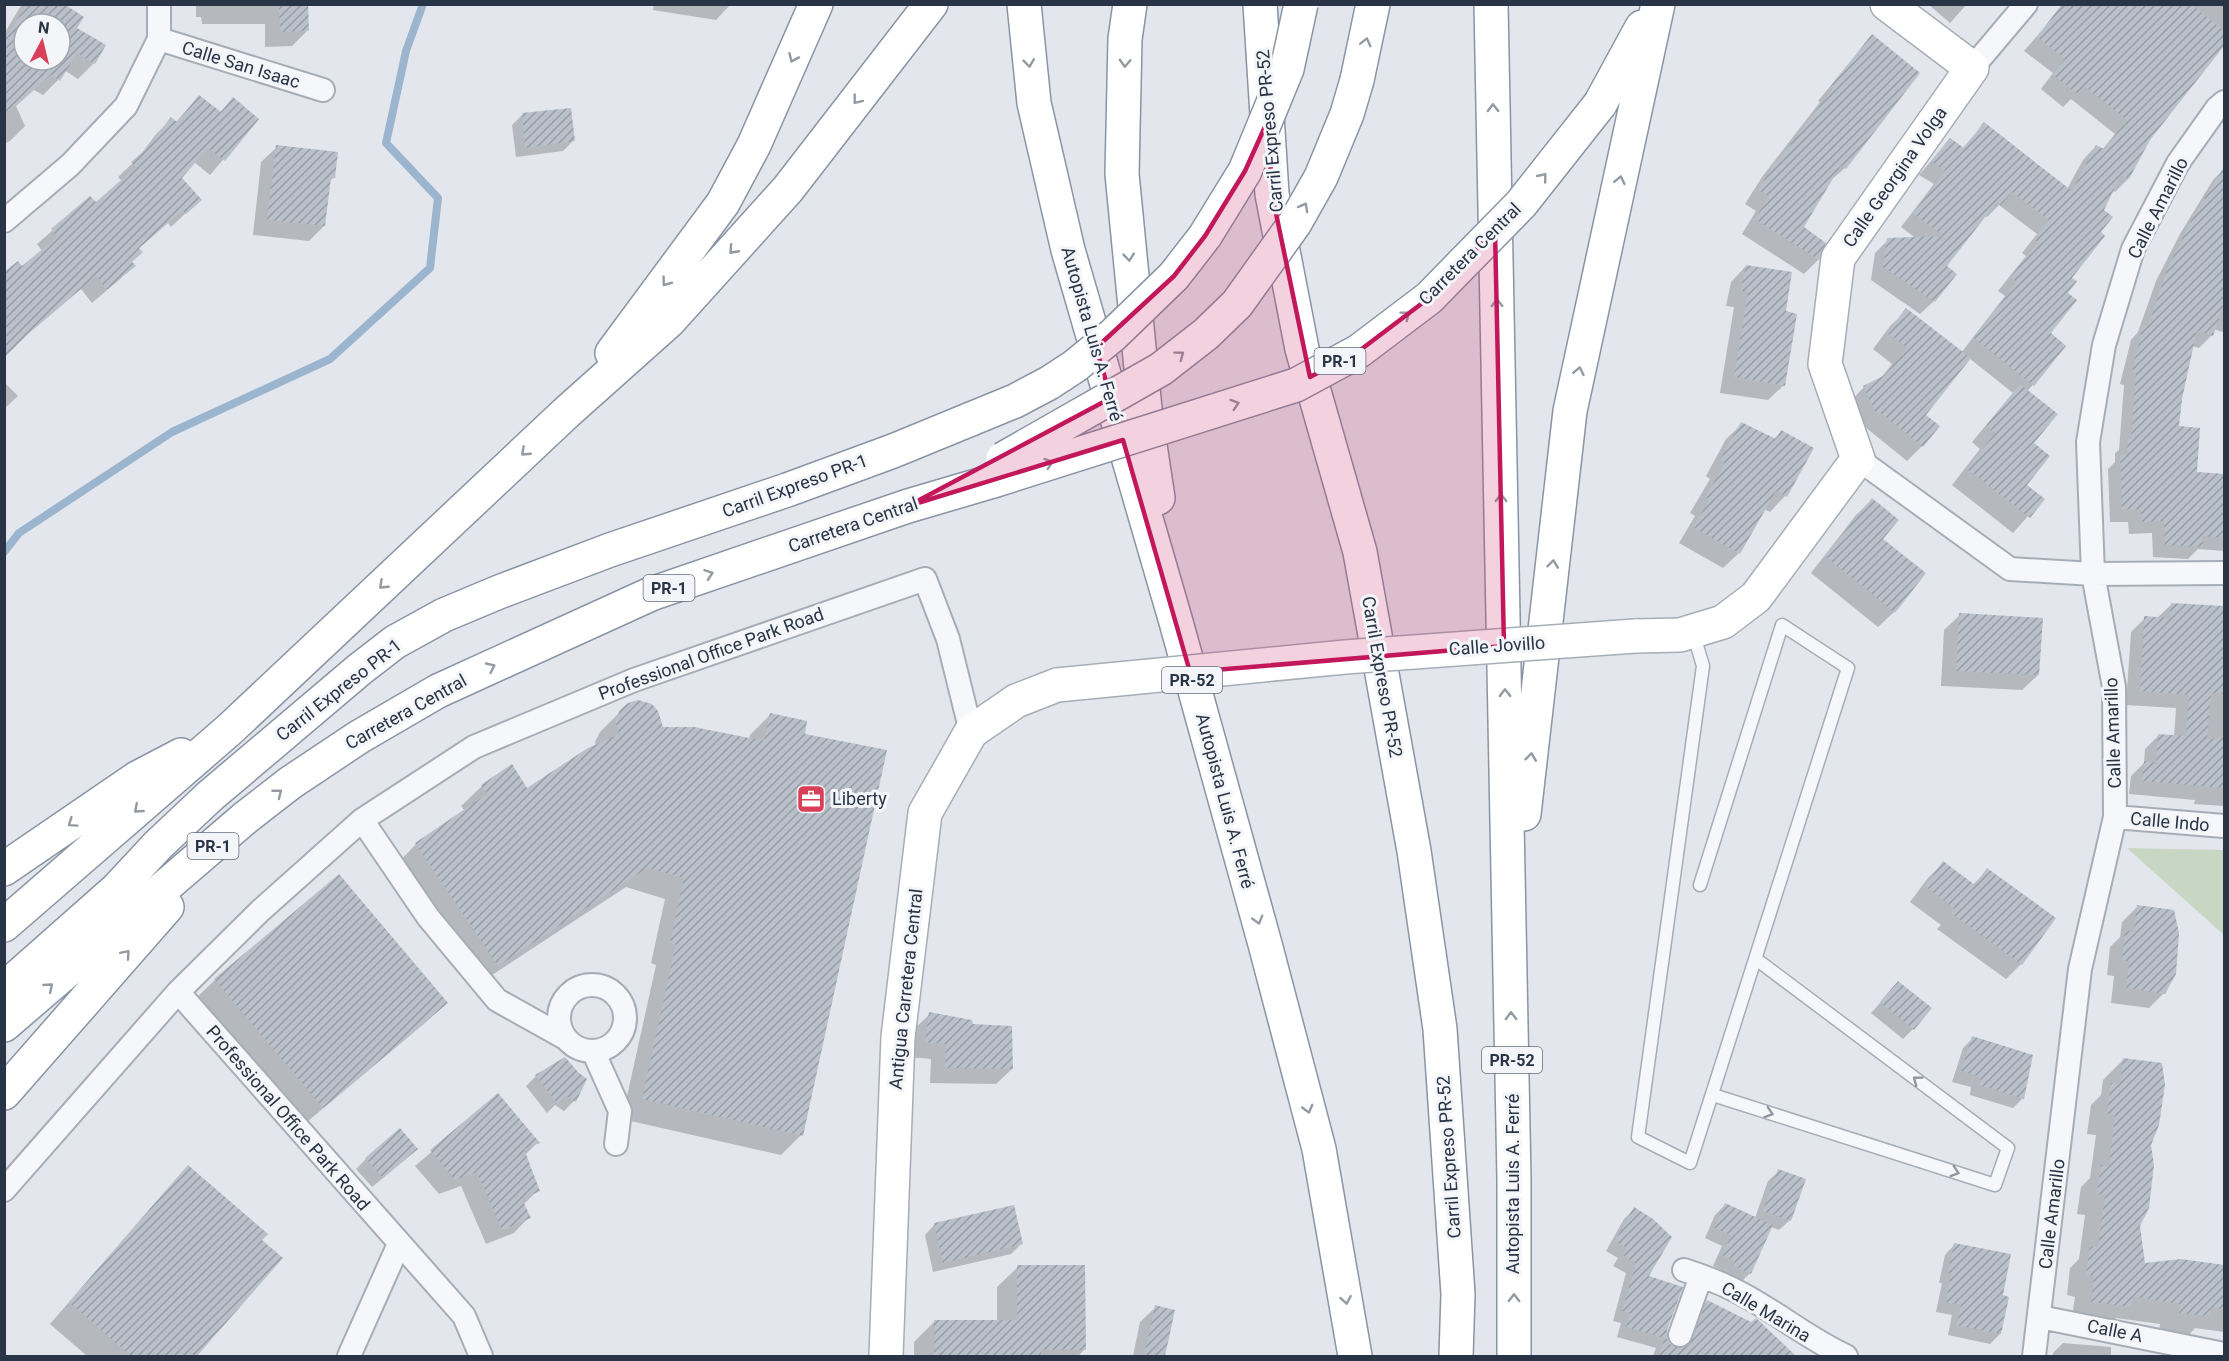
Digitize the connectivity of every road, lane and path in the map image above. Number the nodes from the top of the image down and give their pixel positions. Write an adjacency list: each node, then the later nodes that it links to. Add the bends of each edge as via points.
1 (159, 4): 13 (street)
2 (816, 4): 18 (main road, one-way to 18, via 754,145 723,203)
3 (931, 4): 18 (main road, one-way to 18, via 788,189 669,321)
4 (1024, 4): 23 (main road, Autopista Luis A. Ferré / PR-52, one-way to 23, via 1034,103 1068,250)
5 (1130, 4): 23 (main road, one-way to 23, via 1125,39 1123,184 1146,419)
6 (1260, 4): 57 (main road, Carril Expreso PR-52, via 1272,194 1302,349 1360,552 1414,851 1440,1029 1458,1293)
7 (1301, 4): 32 (main road, Carril Expreso PR-1, bridge, via 1287,69 1250,161 1224,207 1174,276 1075,366 1015,401 894,451 610,550 444,615 395,642 360,669)
8 (1373, 4): 20 (main road, one-way to 8, bridge, via 1161,369 1237,304 1295,223 1321,177 1347,114)
9 (1491, 4): 36 (main road, Autopista Luis A. Ferré / PR-52, one-way to 9)
10 (1656, 4): 20 (main road, Carretera Central / PR-1, one-way to 10, bridge, via 1296,385 1359,351 1429,298 1521,204 1600,104); 36 (main road, one-way to 10, via 1570,411)
11 (1887, 4): 14 (main road)
12 (2026, 4): 14 (street, Calle Georgina Volga)
13 (159, 39): 15 (street, Calle San Isaac); 17 (street, via 126,106 70,165)
14 (1972, 68): 19 (main road, Calle Georgina Volga, via 1838,258 1825,364)
15 (323, 90)
16 (2224, 102): 22 (street, Calle Amarillo, via 2178,163 2133,249 2104,345 2088,442)
17 (4, 221)
18 (567, 412): 26 (main road, one-way to 26)
19 (1858, 459): 22 (street, via 2010,569); 24 (main road, Calle Jovillo, via 1756,597 1723,622)
20 (998, 470): 29 (main road, Carretera Central / PR-1, one-way to 20, via 359,737 448,686 651,594 908,506)
21 (2224, 573): 22 (street)
22 (2093, 574): 28 (street, Calle Amarillo, via 2114,687)
23 (1176, 622): 56 (main road, Autopista Luis A. Ferré / PR-52, one-way to 56, via 1319,1149)
24 (1693, 631): 25 (main road, Calle Jovillo, bridge, via 1680,635 1345,657); 45 (lane, via 1703,666 1638,1137 1690,1163)
25 (1057, 686): 27 (main road, Antigua Carretera Central, via 1016,701)
26 (230, 729): 33 (main road, one-way to 33, via 137,778); 35 (main road, one-way to 35)
27 (971, 732): 30 (street, Professional Office Park Road, via 948,639 925,579 634,680 474,747); 55 (main road, Antigua Carretera Central, via 926,813 897,1037)
28 (2115, 817): 31 (street, Calle Indo); 49 (street, Calle Amarillo, via 2080,969)
29 (245, 818): 41 (main road, Carretera Central / PR-1, one-way to 29); 44 (main road, one-way to 29)
30 (362, 820): 40 (street, Professional Office Park Road, via 260,911); 42 (street, via 428,917 497,1000)
31 (2224, 826)
32 (158, 845): 38 (main road); 39 (main road, via 117,889)
33 (4, 869)
34 (1700, 885): 37 (lane, via 1782,626 1848,668)
35 (4, 925)
36 (1510, 941): 58 (main road, Autopista Luis A. Ferré / PR-52, one-way to 36)
37 (1756, 959): 45 (lane); 45 (lane, one-way to 37, via 1995,1185 2008,1148)
38 (4, 972)
39 (4, 989)
40 (178, 992): 47 (street, Professional Office Park Road); 48 (street, Professional Office Park Road)
41 (4, 1025)
42 (565, 1038): 43 (street); 43 (street, via 558,1018 566,997 585,986 607,988 622,1004 624,1026 613,1043)
43 (593, 1051): 46 (street, via 620,1111)
44 (4, 1093)
45 (1713, 1095)
46 (616, 1144)
47 (4, 1190)
48 (399, 1244): 53 (street); 54 (street, Professional Office Park Road, via 464,1316)
49 (2040, 1317): 52 (street, Calle A); 60 (street, Calle Amarillo)
50 (1680, 1335): 51 (street, Calle Marina, via 1693,1273 1774,1313)
51 (1812, 1350): 59 (street, Calle Marina)
52 (2224, 1354)
53 (349, 1356)
54 (481, 1356)
55 (886, 1356)
56 (1354, 1356)
57 (1456, 1356)
58 (1514, 1356)
59 (1846, 1356)
60 (2034, 1356)

